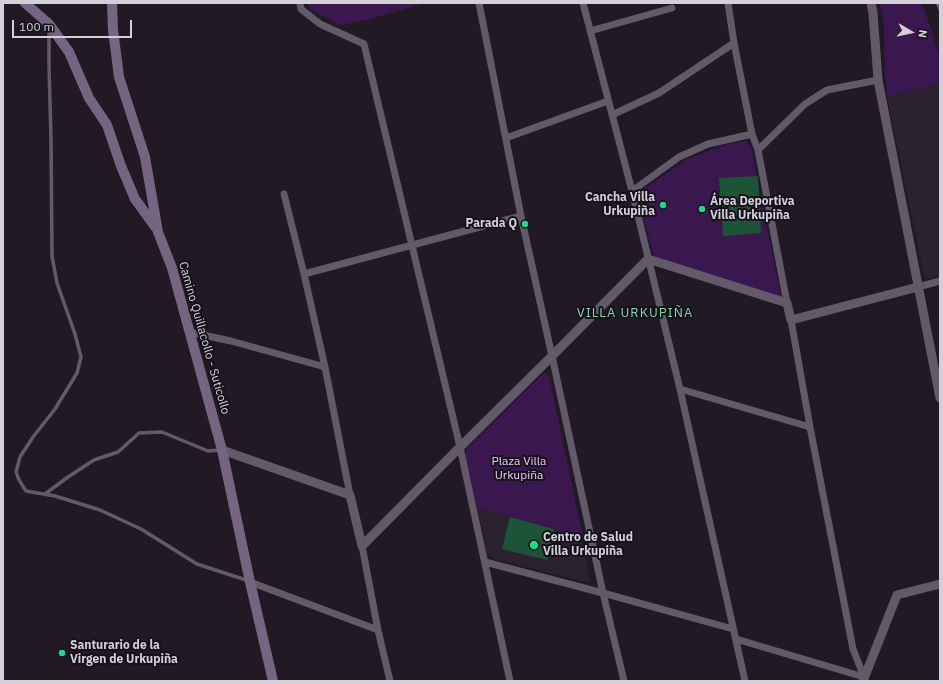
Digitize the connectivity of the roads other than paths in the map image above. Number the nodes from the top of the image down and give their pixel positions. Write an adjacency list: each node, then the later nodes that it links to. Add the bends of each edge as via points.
1 (25, 3): 9 (main road)
2 (112, 3): 21 (main road, Camino Quillacollo - Suticollo, via 112,30 119,77 145,157)
3 (300, 3): 22 (street, via 301,9 320,24 364,44)
4 (479, 3): 16 (street)
5 (583, 3): 10 (street)
6 (728, 3): 11 (street)
7 (871, 3): 12 (street)
8 (672, 8): 10 (street)
9 (49, 24): 21 (main road, via 69,52 89,98 107,125 135,199); 37 (lane, via 52,256 57,283 81,357 78,373 20,457 16,472 26,491)
10 (590, 31): 13 (street)
11 (734, 43): 14 (street, via 660,93); 15 (street)
12 (878, 80): 17 (street, via 827,90 805,104); 26 (street)
13 (608, 101): 14 (street); 16 (street)
14 (612, 115): 18 (street)
15 (752, 134): 17 (street); 18 (street, via 708,144 679,157)
16 (506, 138): 20 (street)
17 (758, 150): 27 (street)
18 (632, 191): 23 (street)
19 (284, 194): 24 (street)
20 (521, 216): 22 (street); 30 (street)
21 (158, 232): 29 (main road, Camino Quillacollo - Suticollo, via 172,268)
22 (411, 245): 24 (street); 35 (street)
23 (648, 259): 27 (street); 30 (street); 32 (street)
24 (304, 274): 31 (street)
25 (940, 281): 26 (street)
26 (918, 287): 28 (street); 33 (street)
27 (787, 303): 28 (street)
28 (791, 320): 34 (street)
29 (189, 332): 31 (street); 36 (main road, Camino Quillacollo - Suticollo)
30 (552, 356): 35 (street); 43 (street)
31 (325, 367): 38 (street)
32 (680, 389): 34 (street); 44 (street)
33 (940, 398)
34 (810, 427): 47 (street, via 853,649)
35 (460, 447): 39 (street); 40 (street)
36 (222, 450): 37 (lane, via 208,451 162,432 139,433 118,452 94,460); 38 (street); 41 (main road, Camino Quillacollo - Suticollo)
37 (45, 494): 41 (lane, via 100,510 141,530 197,564)
38 (350, 496): 39 (street)
39 (362, 546): 45 (street)
40 (485, 562): 43 (street); 50 (street)
41 (250, 582): 45 (street); 48 (main road, Camino Quillacollo - Suticollo)
42 (940, 584): 47 (street, via 897,596)
43 (603, 594): 44 (street); 51 (street)
44 (733, 629): 46 (street)
45 (378, 630): 49 (street)
46 (736, 639): 47 (street); 52 (street)
47 (863, 679)
48 (272, 681)
49 (390, 681)
50 (510, 681)
51 (624, 681)
52 (744, 681)

